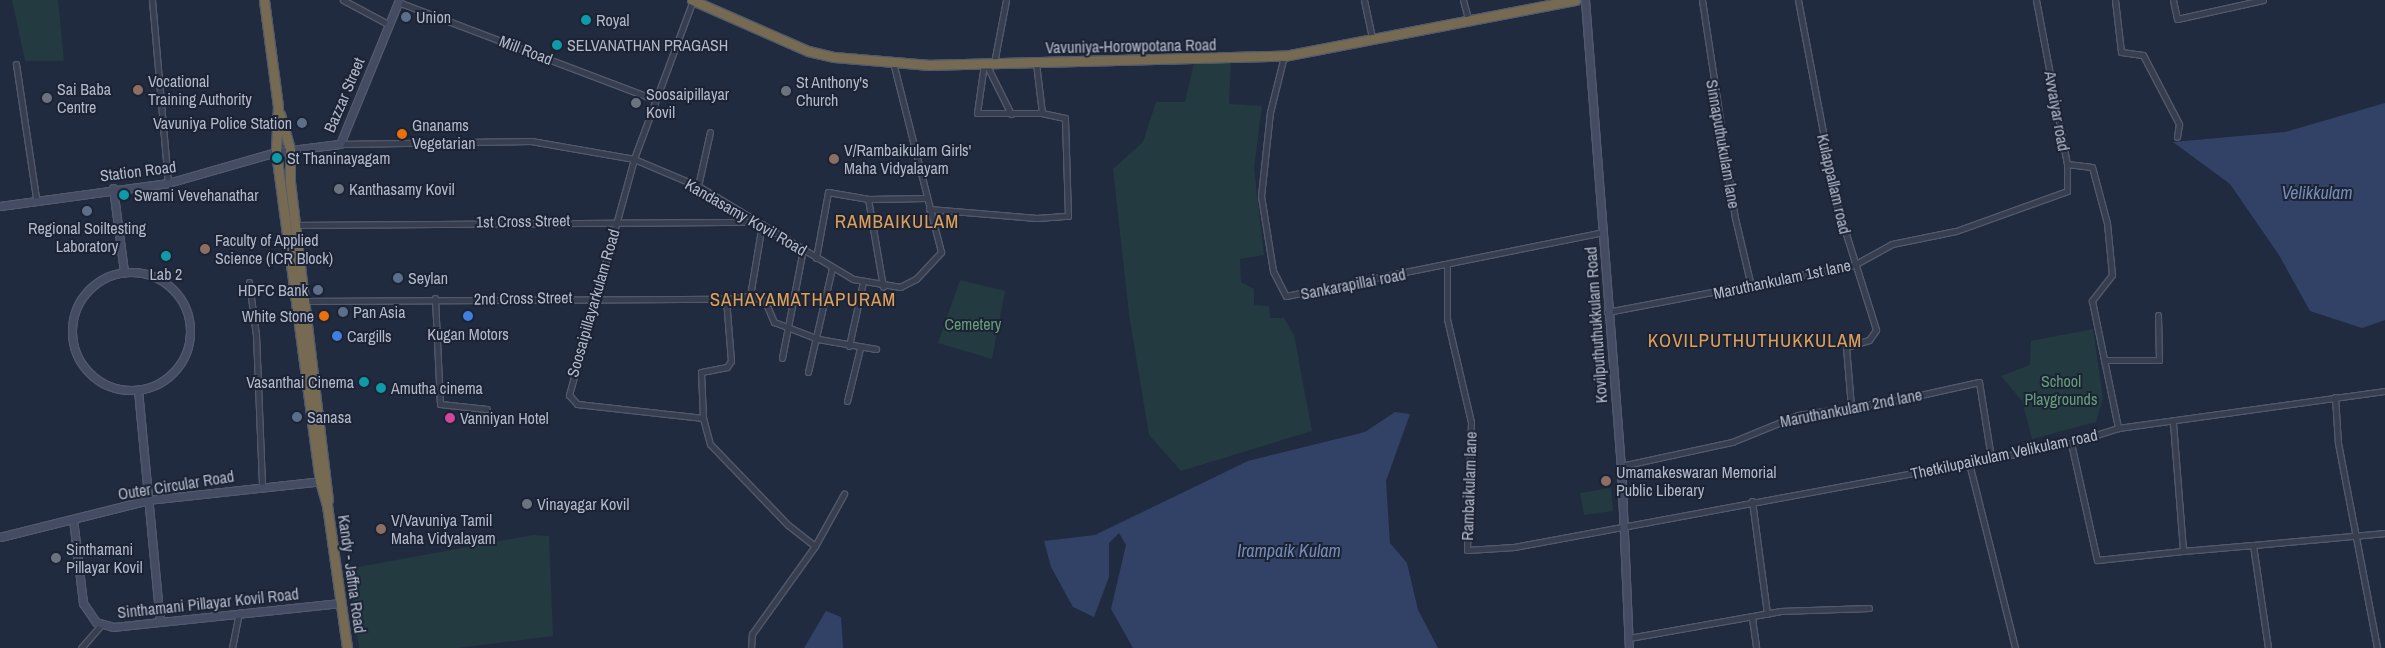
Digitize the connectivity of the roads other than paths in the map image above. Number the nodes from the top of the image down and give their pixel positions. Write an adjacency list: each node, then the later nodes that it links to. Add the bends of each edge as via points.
1 (152, 0): 36 (street)
2 (264, 0): 26 (highway, Kandy - Jaffna Road)
3 (343, 0): 18 (street)
4 (693, 0): 21 (highway, Vavuniya-Horowpotana Road, via 808,51); 25 (street, Soosaipillayarkulam Road)
5 (1006, 0): 24 (street)
6 (1364, 0): 19 (street)
7 (1463, 0): 17 (street)
8 (1576, 0): 17 (highway, Vavuniya-Horowpotana Road)
9 (1585, 0): 47 (street, Kovilputhuthukkulam Road)
10 (1702, 0): 56 (street, Sinnaputhukulam lane, via 1735,218)
11 (1798, 0): 51 (street, Kulappallam road, via 1836,202)
12 (2036, 0): 35 (street, Avvaiyar road)
13 (2115, 0): 30 (street, via 2121,52 2143,56 2179,124)
14 (2173, 0): 15 (street, via 2177,19)
15 (2263, 0)
16 (398, 1): 18 (street, Bazzar Street); 25 (street, Mill Road)
17 (1469, 22): 19 (highway, Vavuniya-Horowpotana Road)
18 (388, 24): 31 (street, Bazzar Street)
19 (1372, 39): 20 (highway, Vavuniya-Horowpotana Road)
20 (1284, 56): 22 (highway, Vavuniya-Horowpotana Road); 50 (street, Sankarapillai road, via 1270,112 1261,196 1273,271 1286,296)
21 (893, 62): 24 (highway, Vavuniya-Horowpotana Road); 40 (street, Kandasamy Kovil Road)
22 (1036, 63): 24 (highway, Vavuniya-Horowpotana Road); 27 (street)
23 (16, 64): 39 (street)
24 (988, 64): 28 (street); 28 (street, via 977,113)
25 (654, 99): 34 (street, Soosaipillayarkulam Road)
26 (278, 106): 32 (highway, Kandy - Jaffna Road); 33 (highway, Kandy - Jaffna Road)
27 (1042, 113): 28 (street); 43 (street, via 1064,118 1068,217)
28 (1011, 114)
29 (710, 132): 37 (street)
30 (2178, 137)
31 (340, 144): 32 (street, Bazzar Street); 34 (street, Kandasamy Kovil Road, via 531,141)
32 (290, 150): 33 (street, Bazzar Street); 46 (highway, Kandy - Jaffna Road)
33 (276, 152): 36 (street, Station Road); 46 (highway, Kandy - Jaffna Road)
34 (634, 159): 37 (street, Kandasamy Kovil Road); 44 (street, Soosaipillayarkulam Road)
35 (2067, 164): 51 (street, Maruthankulam 1st lane, via 2067,192 1956,230 1892,244); 71 (street, Avvaiyar road, via 2092,167 2108,223 2112,275 2092,301)
36 (168, 183): 38 (street, Station Road)
37 (698, 186): 45 (street, Kandasamy Kovil Road)
38 (113, 188): 39 (street, Station Road); 53 (street)
39 (36, 198): 42 (street, Station Road)
40 (926, 198): 41 (street); 43 (street, Kandasamy Kovil Road)
41 (868, 199): 49 (street, via 828,192); 57 (street)
42 (0, 206)
43 (929, 209): 57 (street, Kandasamy Kovil Road, via 940,256 908,284)
44 (616, 221): 45 (street, 1st Cross Street); 46 (street, 1st Cross Street); 59 (street, Soosaipillayarkulam Road)
45 (760, 223): 48 (street, Kandasamy Kovil Road); 58 (street)
46 (292, 224): 62 (highway, Kandy - Jaffna Road)
47 (1602, 232): 50 (street, Sankarapillai road); 63 (street, Kovilputhuthukkulam Road)
48 (803, 249): 49 (street, Kandasamy Kovil Road); 65 (street)
49 (816, 258): 52 (street, Kandasamy Kovil Road)
50 (1447, 265): 92 (street, Rambaikulam lane, via 1446,319 1471,422 1467,550 1514,547)
51 (1854, 265): 56 (street, Maruthankulam 1st lane); 77 (street, Kulappallam road, via 1876,330 1869,340 1846,347)
52 (832, 268): 55 (street, Kandasamy Kovil Road); 66 (street)
53 (124, 272): 73 (street, via 105,278 80,302 72,328 74,348 83,367 98,381); 73 (street, via 143,273 175,291 191,324 190,343 177,368 156,386)
54 (250, 282): 87 (street, via 256,335)
55 (863, 282): 57 (street, Kandasamy Kovil Road); 67 (street)
56 (1751, 286): 63 (street, Maruthankulam 1st lane)
57 (883, 287)
58 (750, 296): 61 (street, 2nd Cross Street); 65 (street, via 765,301 770,318)
59 (595, 297): 60 (street, 2nd Cross Street); 61 (street, 2nd Cross Street); 79 (street, Soosaipillayarkulam Road, via 569,391 574,402 643,414)
60 (434, 298): 62 (street, 2nd Cross Street); 78 (street, via 440,404)
61 (726, 299): 79 (street, via 731,361 727,367 701,372)
62 (301, 301): 86 (highway, Kandy - Jaffna Road)
63 (1607, 312): 85 (street, Kovilputhuthukkulam Road)
64 (2158, 315): 71 (street, via 2159,360)
65 (787, 328): 66 (street); 70 (street)
66 (818, 339): 67 (street); 72 (street)
67 (849, 346): 68 (street)
68 (860, 348): 69 (street); 76 (street)
69 (876, 350)
70 (782, 358)
71 (2104, 360): 81 (street, Avvaiyar road)
72 (808, 372)
73 (138, 390): 89 (street)
74 (2385, 391): 75 (street, Thetkilupaikulam Velikulam road)
75 (2335, 398): 80 (street, Thetkilupaikulam Velikulam road); 94 (street, via 2338,443)
76 (847, 401)
77 (1851, 406): 83 (street, Maruthankulam 2nd lane, via 1978,382); 85 (street, Maruthankulam 2nd lane, via 1798,415 1732,442)
78 (487, 409)
79 (703, 418): 97 (street, via 710,444 788,525)
80 (2173, 423): 81 (street, Thetkilupaikulam Velikulam road); 98 (street)
81 (2118, 428): 82 (street, Thetkilupaikulam Velikulam road)
82 (2071, 443): 83 (street, Thetkilupaikulam Velikulam road); 98 (street, via 2097,560)
83 (1991, 458): 84 (street, Thetkilupaikulam Velikulam road)
84 (1969, 464): 90 (street, Thetkilupaikulam Velikulam road); 113 (street)
85 (1621, 466): 92 (street, Kovilputhuthukkulam Road)
86 (324, 481): 87 (street, Outer Circular Road); 99 (highway, Kandy - Jaffna Road)
87 (262, 486): 89 (street, Outer Circular Road)
88 (844, 494): 97 (street)
89 (148, 500): 91 (street, Outer Circular Road); 104 (street)
90 (1752, 501): 92 (street, Thetkilupaikulam Velikulam road); 102 (street)
91 (73, 519): 95 (street, Outer Circular Road); 105 (street, Sinthamani Pillayar Kovil Road, via 83,603)
92 (1624, 526): 106 (street, Kovilputhuthukkulam Road)
93 (2385, 533): 94 (street)
94 (2357, 536): 96 (street); 115 (street)
95 (0, 537)
96 (2253, 545): 98 (street); 114 (street)
97 (815, 546): 110 (street, via 752,634)
98 (2183, 551)
99 (342, 602): 101 (street, Sinthamani Pillayar Kovil Road); 109 (highway, Kandy - Jaffna Road)
100 (1869, 608): 102 (street)
101 (239, 612): 104 (street, Sinthamani Pillayar Kovil Road); 108 (street)
102 (1767, 614): 103 (street)
103 (1752, 618): 106 (street); 112 (street)
104 (160, 621): 105 (street, Sinthamani Pillayar Kovil Road, via 122,627)
105 (102, 624): 107 (street)
106 (1628, 638): 111 (street, Kovilputhuthukkulam Road)
107 (81, 648)
108 (232, 648)
109 (347, 648)
110 (751, 648)
111 (1629, 648)
112 (1756, 648)
113 (2015, 648)
114 (2268, 648)
115 (2377, 648)

